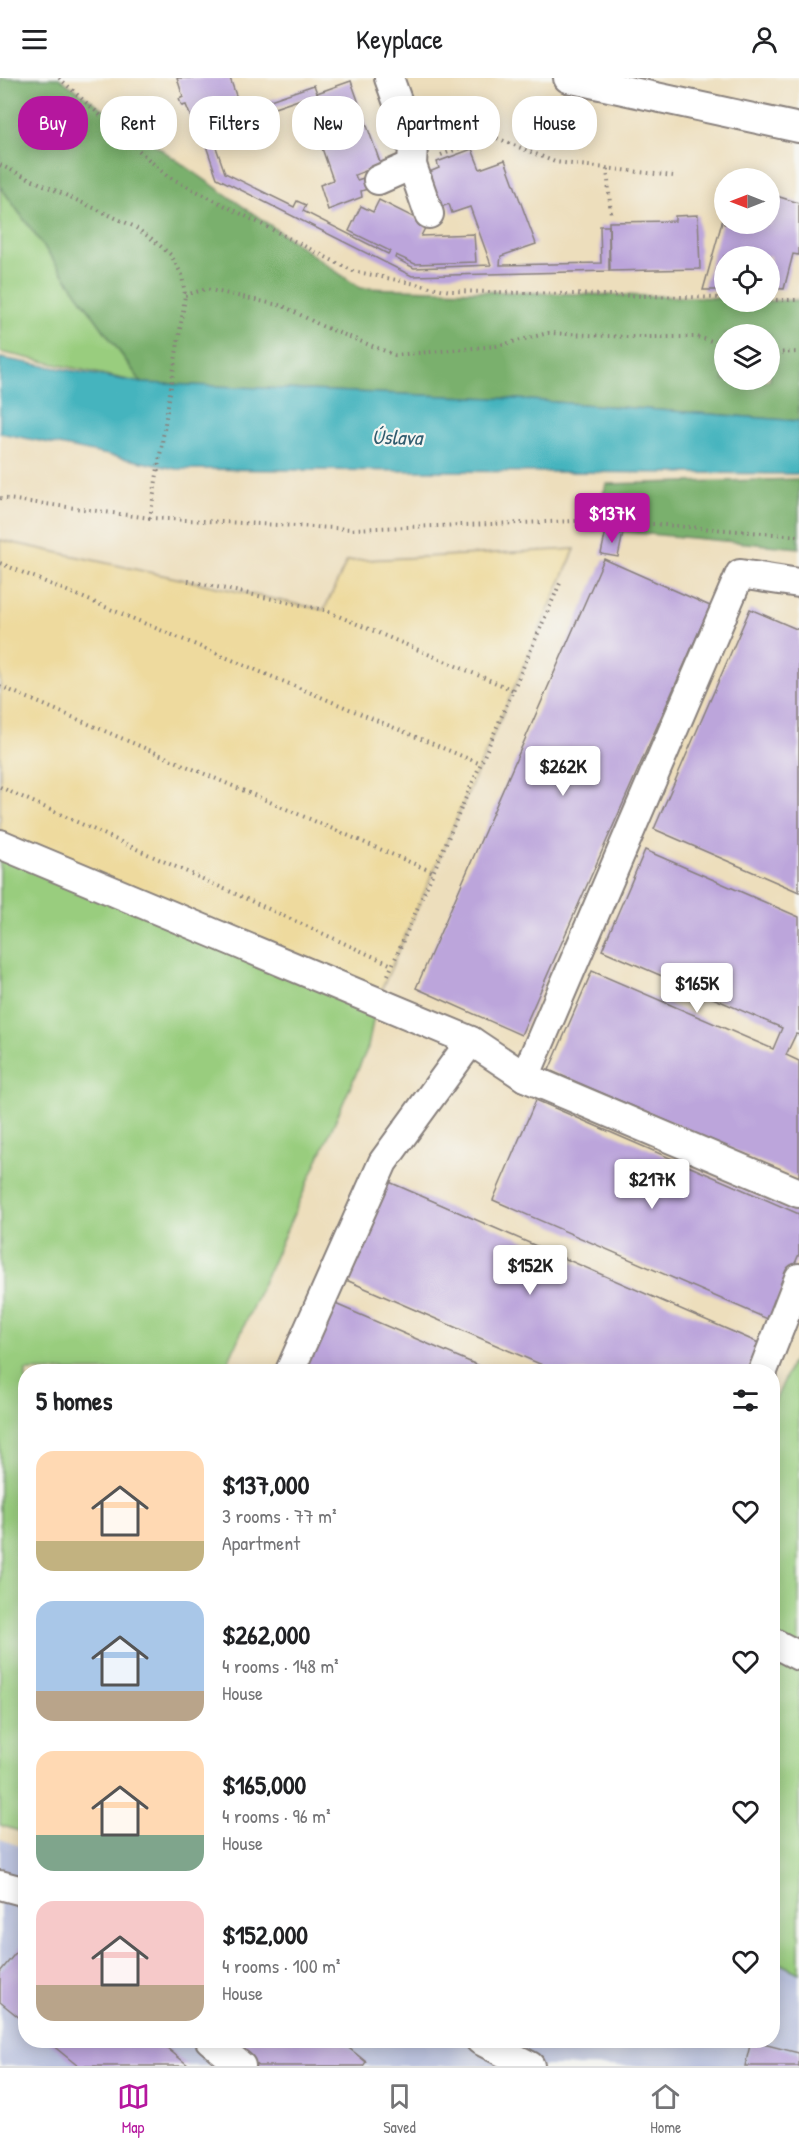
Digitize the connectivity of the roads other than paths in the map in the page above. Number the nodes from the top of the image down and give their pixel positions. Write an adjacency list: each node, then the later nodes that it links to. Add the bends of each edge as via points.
1 (389, 78): 4 (street, via 412,144)
2 (568, 78): 3 (street)
3 (799, 128)
4 (412, 165): 5 (street); 6 (street)
5 (378, 180)
6 (429, 214)
7 (799, 583): 10 (street, via 740,574)
8 (0, 844): 9 (street)
9 (471, 1041): 10 (street); 13 (street, via 383,1162)
10 (525, 1077): 11 (street)
11 (799, 1193)
12 (799, 1278): 14 (street)
13 (293, 1364)
14 (766, 1364)
15 (780, 1646): 16 (street)
16 (799, 1656)
17 (220, 2048): 19 (street)
18 (495, 2048): 20 (street)
19 (241, 2066)
20 (530, 2066)

